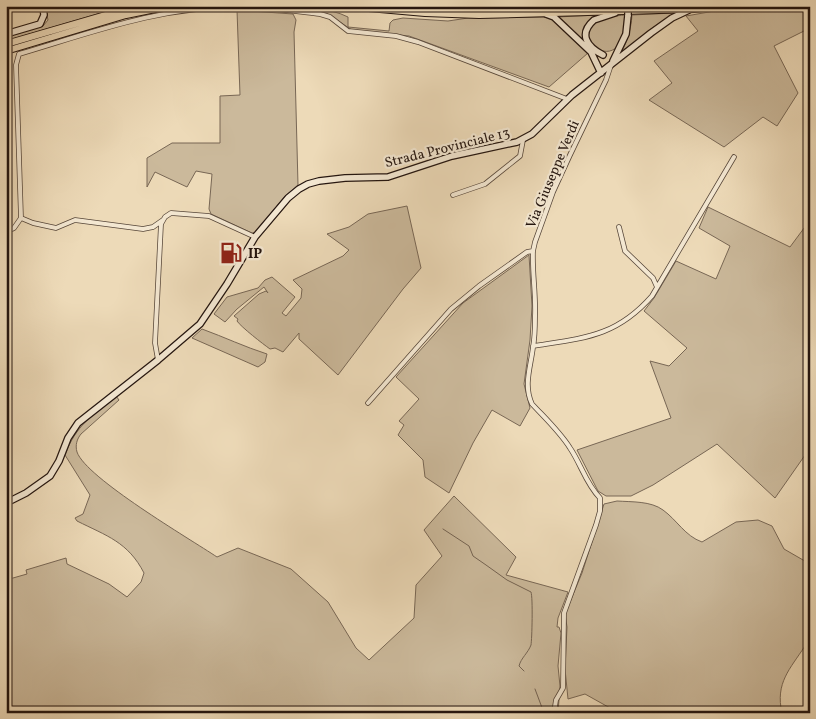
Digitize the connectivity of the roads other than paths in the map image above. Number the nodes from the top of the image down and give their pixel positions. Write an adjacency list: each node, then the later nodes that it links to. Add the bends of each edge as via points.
1 (43, 6): 11 (main road, via 40,24)
2 (137, 6): 12 (main road)
3 (170, 6): 13 (main road)
4 (346, 6): 10 (main road, via 456,14)
5 (414, 6): 6 (main road, via 480,9)
6 (592, 6)
7 (718, 6): 8 (main road)
8 (694, 9): 9 (main road); 17 (main road, Strada Provinciale 13, via 672,18)
9 (627, 11): 10 (main road); 14 (main road, via 626,34); 16 (main road, via 598,17 588,26 588,44)
10 (546, 14): 15 (main road, via 554,17)
11 (6, 34)
12 (6, 44)
13 (6, 51)
14 (619, 51): 16 (main road); 17 (main road)
15 (591, 52): 16 (main road); 18 (main road)
16 (603, 55)
17 (611, 65): 18 (main road, Strada Provinciale 13); 19 (street, Via Giuseppe Verdi)
18 (601, 73): 19 (street); 20 (main road, Strada Provinciale 13)
19 (606, 80): 29 (street, Via Giuseppe Verdi, via 553,192)
20 (567, 99): 21 (main road, Strada Provinciale 13); 24 (street, via 418,42 396,36 348,31 330,17 320,14 237,6 134,20 19,54 16,65)
21 (523, 140): 23 (street, via 520,156 513,162 484,184); 28 (main road, Strada Provinciale 13, via 508,146 452,156 388,177 345,178 308,184 288,198)
22 (734, 157): 30 (street)
23 (453, 195)
24 (21, 218): 25 (street, via 56,228 75,220 143,228 153,227); 27 (street, via 14,228)
25 (163, 220): 28 (street, via 170,213 209,216); 32 (street, via 155,344)
26 (619, 227): 30 (street, via 626,251)
27 (6, 232)
28 (255, 237): 32 (main road, Strada Provinciale 13, via 200,324)
29 (534, 251): 31 (street, Via Giuseppe Verdi); 33 (street, via 527,252 479,286 451,310)
30 (658, 287): 31 (street, via 642,308 612,329)
31 (533, 346): 35 (street, Via Giuseppe Verdi, via 528,374 532,404 570,447 600,498 596,525 564,613 563,688 556,700)
32 (158, 360): 34 (main road, Strada Provinciale 13, via 73,429 54,469 43,482)
33 (368, 403)
34 (6, 503)
35 (554, 713)

